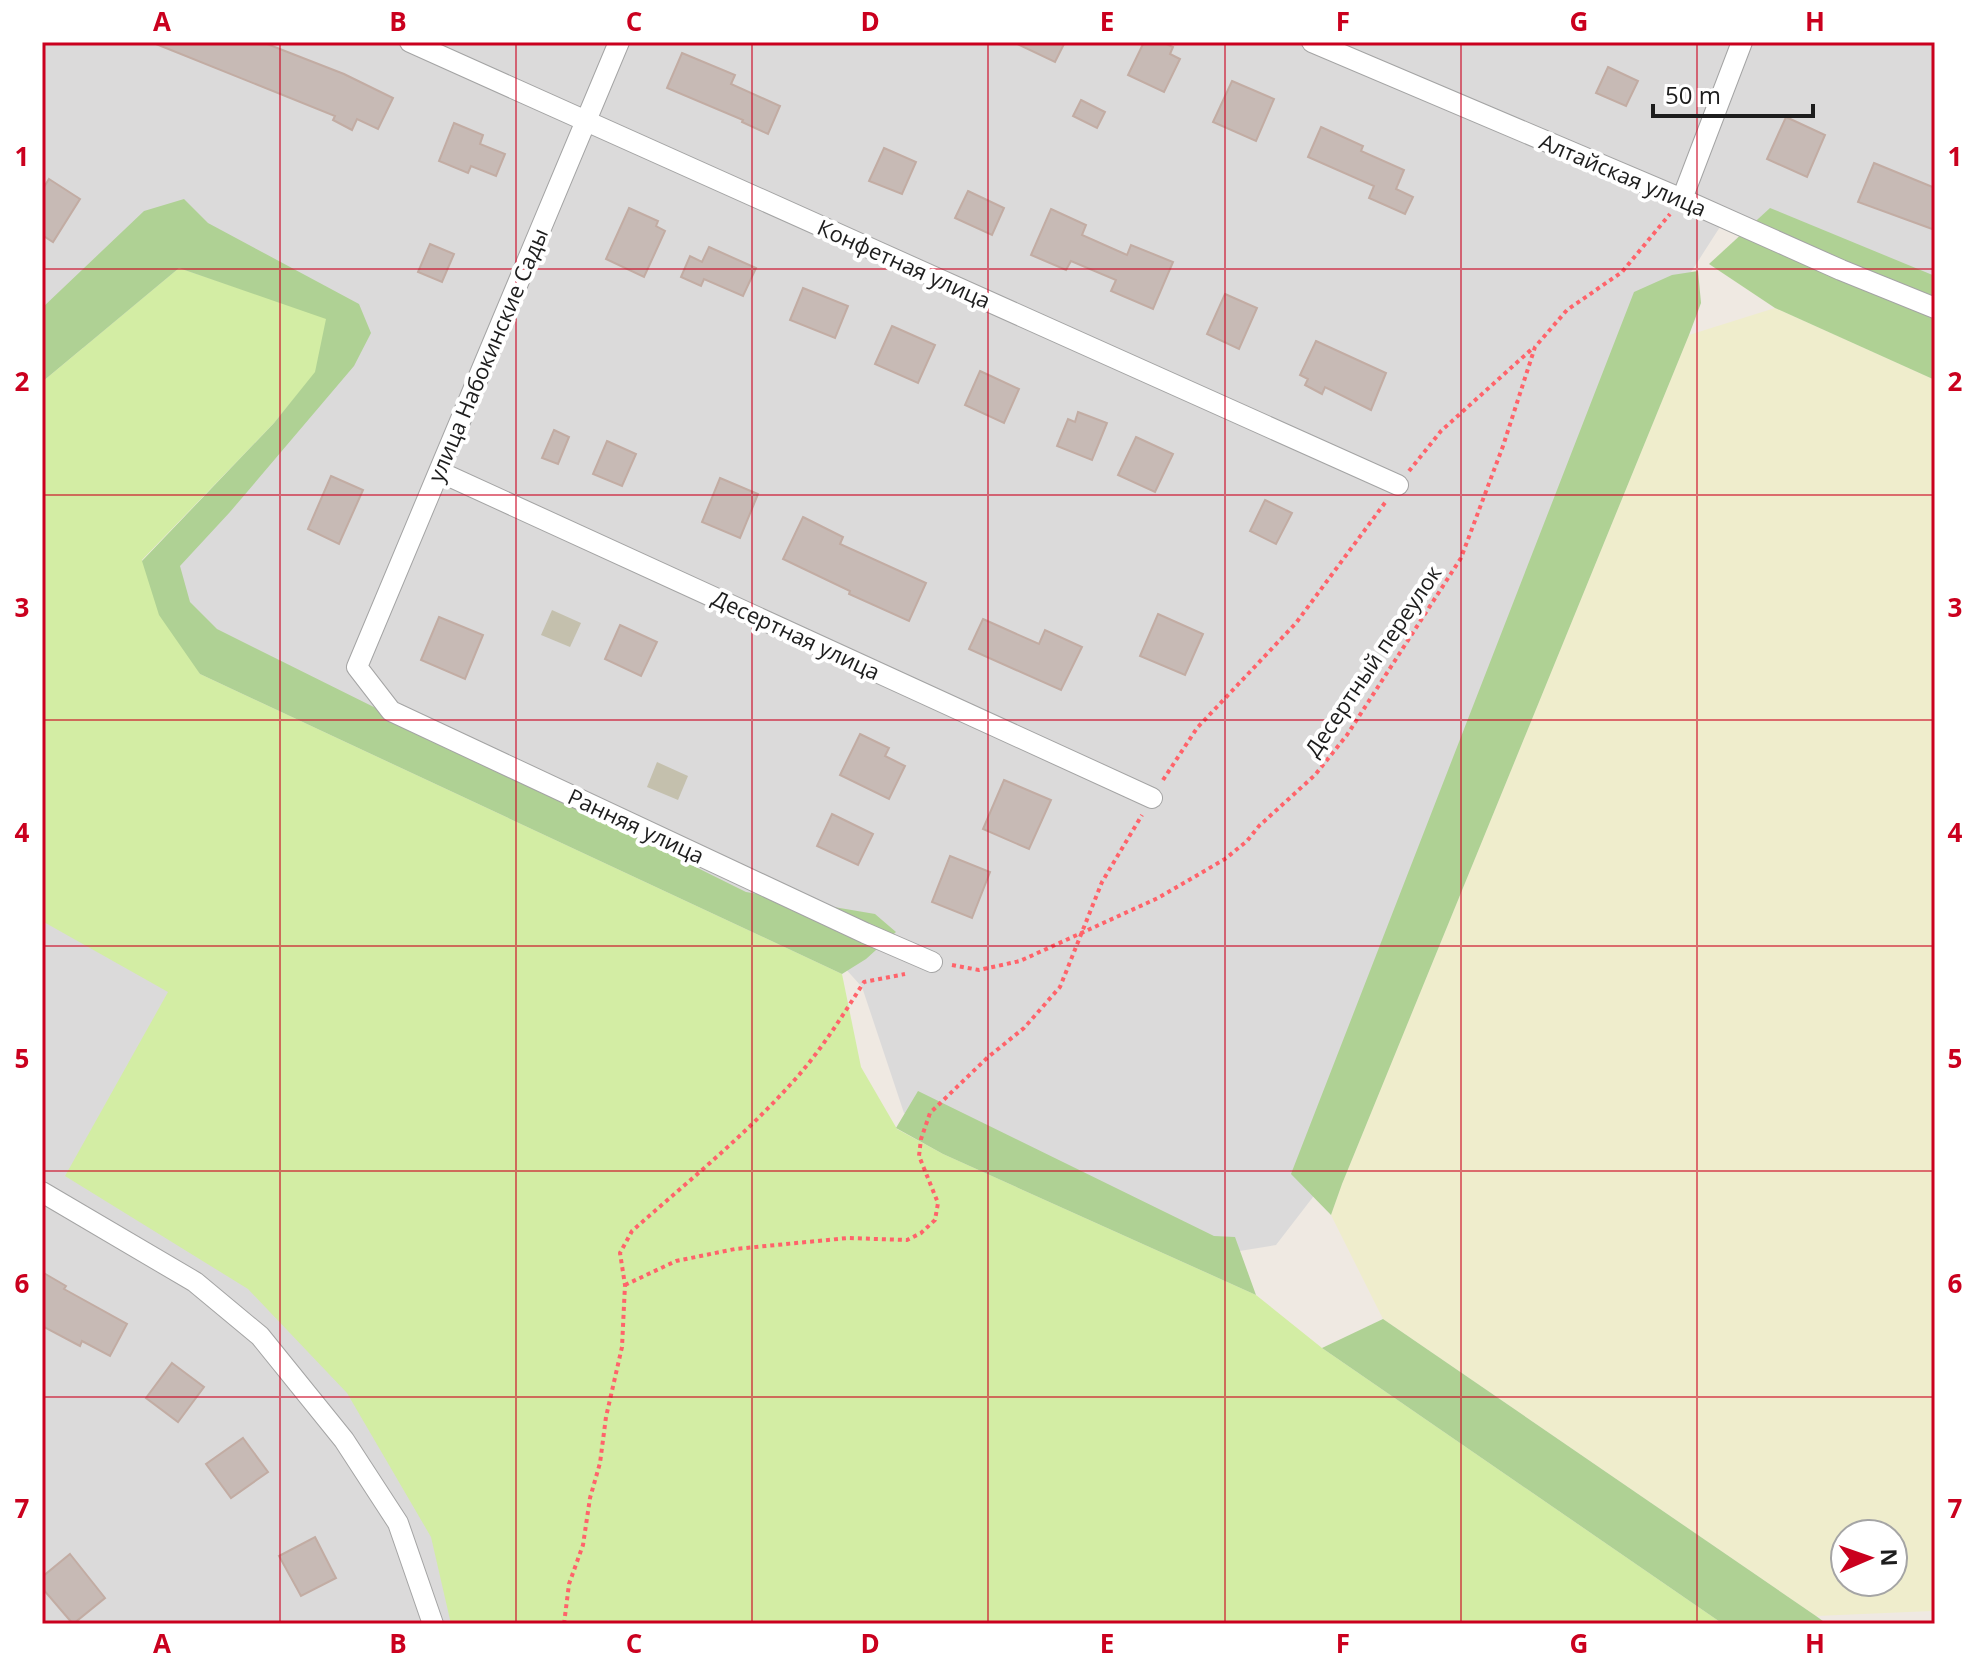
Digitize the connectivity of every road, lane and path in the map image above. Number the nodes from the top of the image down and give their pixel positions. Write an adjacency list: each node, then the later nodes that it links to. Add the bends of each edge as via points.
1 (410, 42): 5 (street, Конфетная улица)
2 (619, 42): 5 (street, улица Набокинские Сады)
3 (1312, 42): 6 (street, Алтайская улица)
4 (1742, 42): 6 (street)
5 (585, 121): 9 (street, улица Набокинские Сады); 10 (street, Конфетная улица)
6 (1682, 199): 7 (street, Алтайская улица); 8 (path, Десертный переулок, via 1622,272 1567,310)
7 (1935, 308)
8 (1535, 347): 10 (path, via 1441,431); 13 (path, Десертный переулок, via 1461,558 1347,735 1315,775 1225,859 1158,898)
9 (440, 472): 11 (street, улица Набокинские Сады); 12 (street, Десертная улица)
10 (1398, 485): 12 (path, via 1296,623 1197,728)
11 (357, 667): 14 (street, Ранняя улица, via 391,711)
12 (1152, 798): 13 (path, via 1102,882)
13 (1081, 933): 14 (path, Десертный переулок, via 1020,961 979,970); 16 (path, via 1060,987 1024,1028 930,1113 919,1156 938,1203 935,1220 921,1233 907,1240 848,1238 735,1249 676,1261)
14 (932, 962): 16 (path, via 864,982 826,1042 790,1085 632,1231 620,1253)
15 (42, 1192): 17 (street, via 195,1282 260,1336 344,1440 398,1523)
16 (625, 1285): 18 (path, via 622,1347)
17 (433, 1624)
18 (564, 1624)

